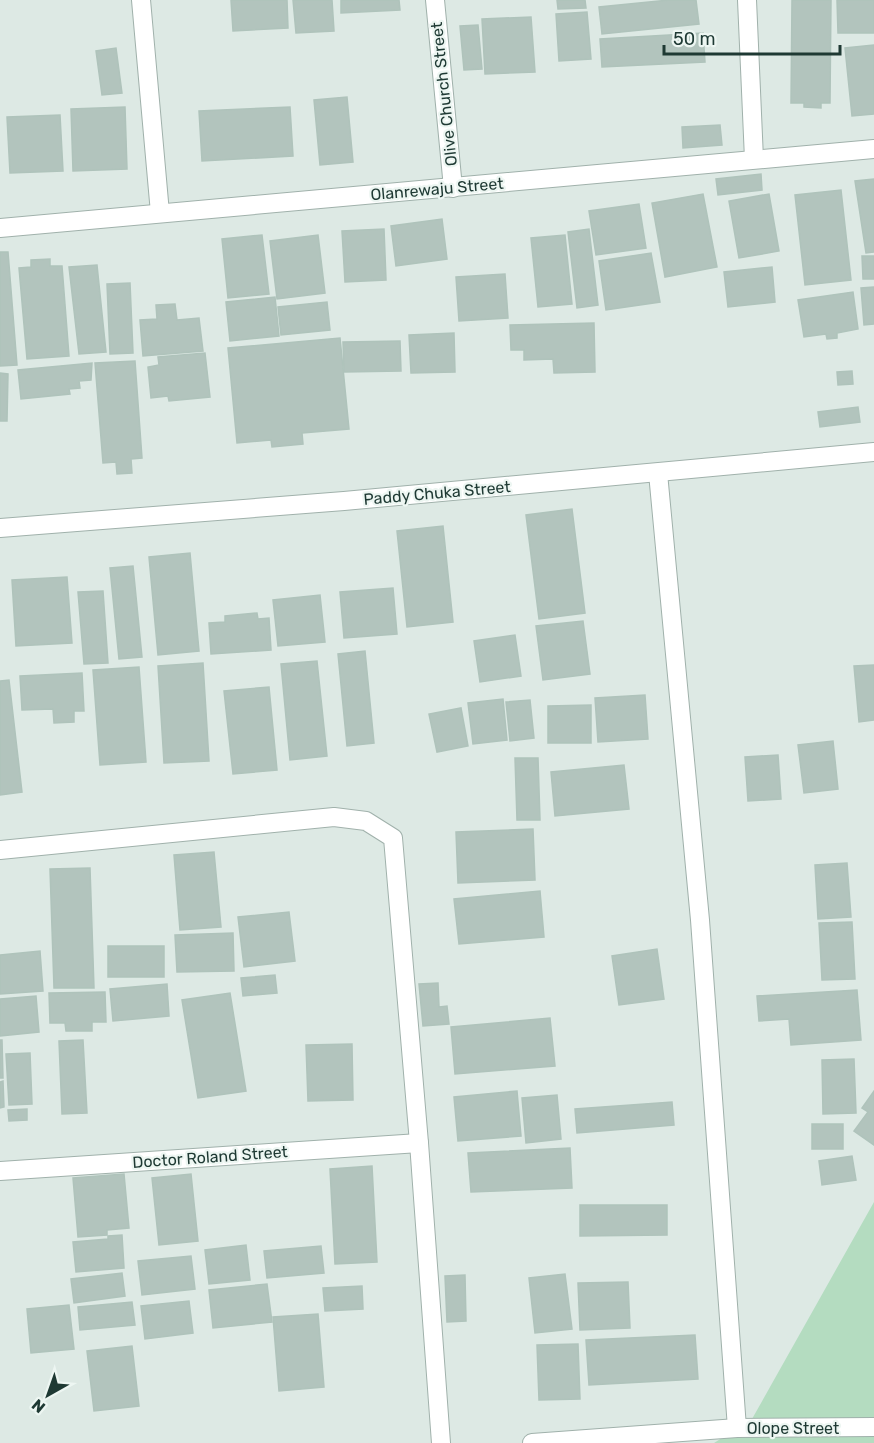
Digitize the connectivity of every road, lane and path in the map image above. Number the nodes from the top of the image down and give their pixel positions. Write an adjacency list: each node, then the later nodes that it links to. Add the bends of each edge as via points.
1 (141, 0): 7 (street)
2 (435, 0): 6 (street, Olive Church Street)
3 (747, 0): 5 (street)
4 (874, 149): 5 (street, Olanrewaju Street)
5 (754, 159): 6 (street, Olanrewaju Street)
6 (453, 188): 7 (street, Olanrewaju Street)
7 (160, 213): 8 (street, Olanrewaju Street)
8 (0, 228)
9 (874, 452): 10 (street, Paddy Chuka Street)
10 (658, 473): 11 (street, Paddy Chuka Street); 16 (street, via 700,920)
11 (0, 528)
12 (0, 850): 13 (street, via 334,817 366,821 393,838)
13 (420, 1143): 14 (street, Doctor Roland Street); 17 (street)
14 (0, 1171)
15 (874, 1427): 16 (street, Olope Street)
16 (737, 1428): 18 (street, Olope Street)
17 (441, 1443)
18 (532, 1443)

